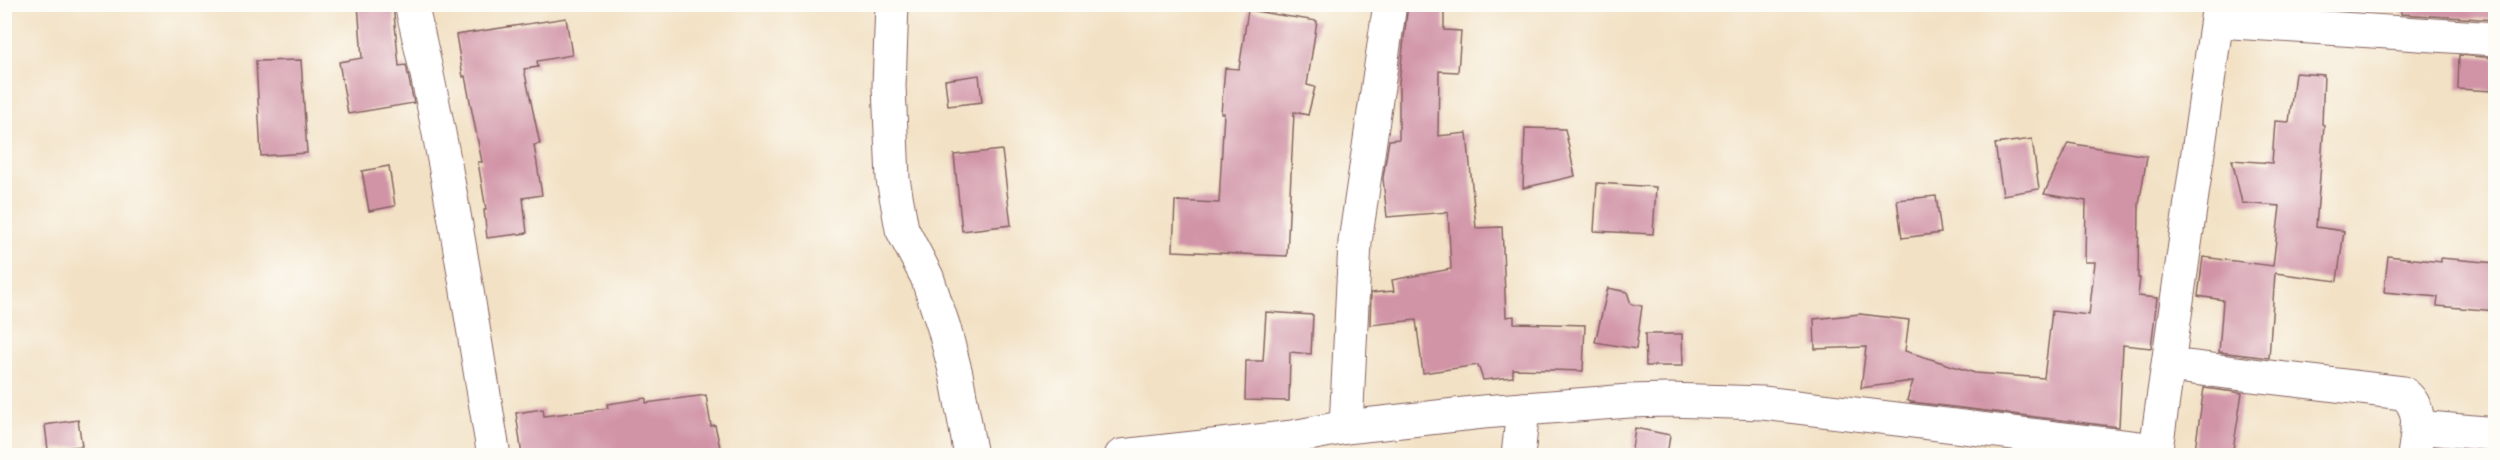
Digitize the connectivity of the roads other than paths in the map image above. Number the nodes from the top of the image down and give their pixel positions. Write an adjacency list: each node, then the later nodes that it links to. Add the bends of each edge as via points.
1 (411, 4): 12 (street, via 452,201)
2 (892, 4): 13 (street, via 889,86 896,199 902,229 927,277 944,328)
3 (1390, 4): 8 (street, via 1356,242)
4 (2218, 13): 5 (street); 6 (street)
5 (2496, 39)
6 (2169, 365): 10 (street, via 2403,393 2416,406); 11 (street)
7 (1523, 409): 8 (street); 11 (street, via 1629,400 1763,403); 15 (street)
8 (1346, 427): 14 (street, via 1293,437)
9 (2496, 434): 10 (street)
10 (2416, 441)
11 (2155, 453)
12 (494, 456)
13 (971, 456)
14 (1121, 456)
15 (1518, 456)

